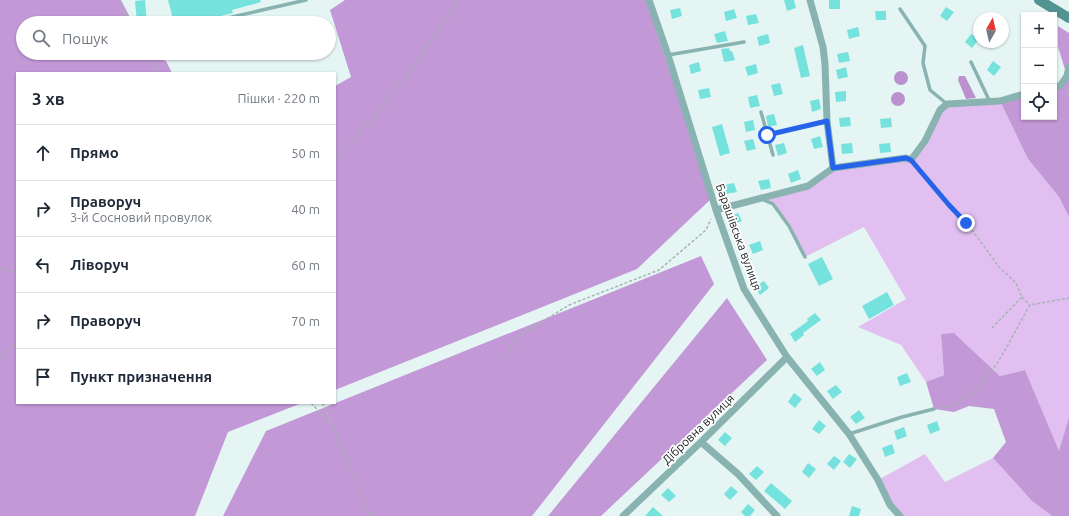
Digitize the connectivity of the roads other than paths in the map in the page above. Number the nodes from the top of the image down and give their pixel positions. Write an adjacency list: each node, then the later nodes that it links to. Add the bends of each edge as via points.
1 (306, 0): 6 (lane)
2 (649, 0): 9 (street, Барашівська вулиця)
3 (810, 0): 17 (street, via 823,47)
4 (1039, 0): 7 (street)
5 (900, 9): 15 (lane, via 925,46 923,63 930,90)
6 (236, 16)
7 (1069, 18)
8 (744, 42): 9 (lane)
9 (668, 55): 22 (street, Барашівська вулиця)
10 (971, 62): 14 (lane)
11 (1069, 67): 12 (street, via 1067,76)
12 (1057, 86)
13 (1021, 95): 14 (street)
14 (990, 102): 15 (street)
15 (948, 104): 20 (street, via 940,110 925,141 911,160 906,158)
16 (761, 112): 18 (lane)
17 (827, 121): 18 (lane); 20 (street)
18 (767, 135): 19 (lane)
19 (773, 155)
20 (833, 168): 21 (street, via 808,186)
21 (759, 198): 22 (street); 23 (lane, via 773,204 789,226)
22 (716, 210): 24 (street, Барашівська вулиця, via 744,289)
23 (805, 257)
24 (787, 356): 26 (street, Барашівська вулиця); 27 (street, Дібровна вулиця)
25 (934, 409): 26 (lane)
26 (849, 434): 30 (street, Барашівська вулиця, via 878,480 890,505)
27 (701, 442): 28 (street, via 738,474); 29 (street, Дібровна вулиця)
28 (772, 515)
29 (623, 516)
30 (900, 516)

